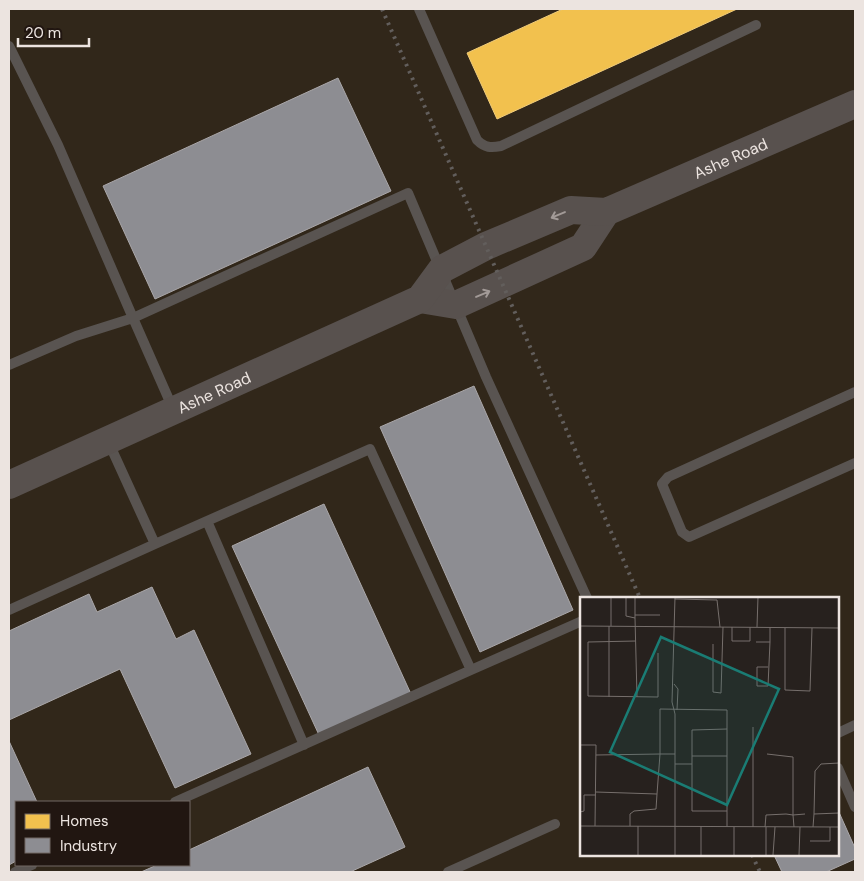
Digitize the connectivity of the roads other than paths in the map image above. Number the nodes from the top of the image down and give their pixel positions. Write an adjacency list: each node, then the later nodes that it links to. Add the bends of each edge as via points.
1 (423, 10): 2 (lane, via 477,140 482,146 491,148)
2 (756, 25)
3 (9, 46): 9 (lane, via 58,145)
4 (855, 104): 5 (street, Ashe Road)
5 (606, 212): 6 (street, Ashe Road, one-way to 6, via 571,210 486,246); 8 (street, one-way to 5, via 584,247)
6 (442, 269): 7 (street, Ashe Road); 8 (lane); 9 (lane, via 408,193)
7 (420, 299): 8 (street); 12 (street, Ashe Road)
8 (456, 305): 18 (lane)
9 (133, 318): 10 (lane, via 76,336); 12 (lane)
10 (9, 365)
11 (855, 392): 14 (lane, via 668,477 662,484 682,532 689,537)
12 (174, 411): 13 (street, Ashe Road)
13 (108, 440): 15 (street, Ashe Road); 17 (lane)
14 (855, 464)
15 (9, 485)
16 (207, 521): 17 (lane); 21 (lane, via 370,448); 24 (lane)
17 (155, 544): 19 (lane)
18 (587, 597)
19 (9, 610)
20 (580, 622): 21 (lane)
21 (471, 670): 24 (lane)
22 (855, 724): 23 (lane)
23 (839, 732)
24 (304, 745): 26 (lane)
25 (839, 770): 27 (lane)
26 (177, 801)
27 (855, 807)
28 (555, 824): 31 (lane)
29 (30, 866): 30 (lane)
30 (15, 872)
31 (448, 872)

